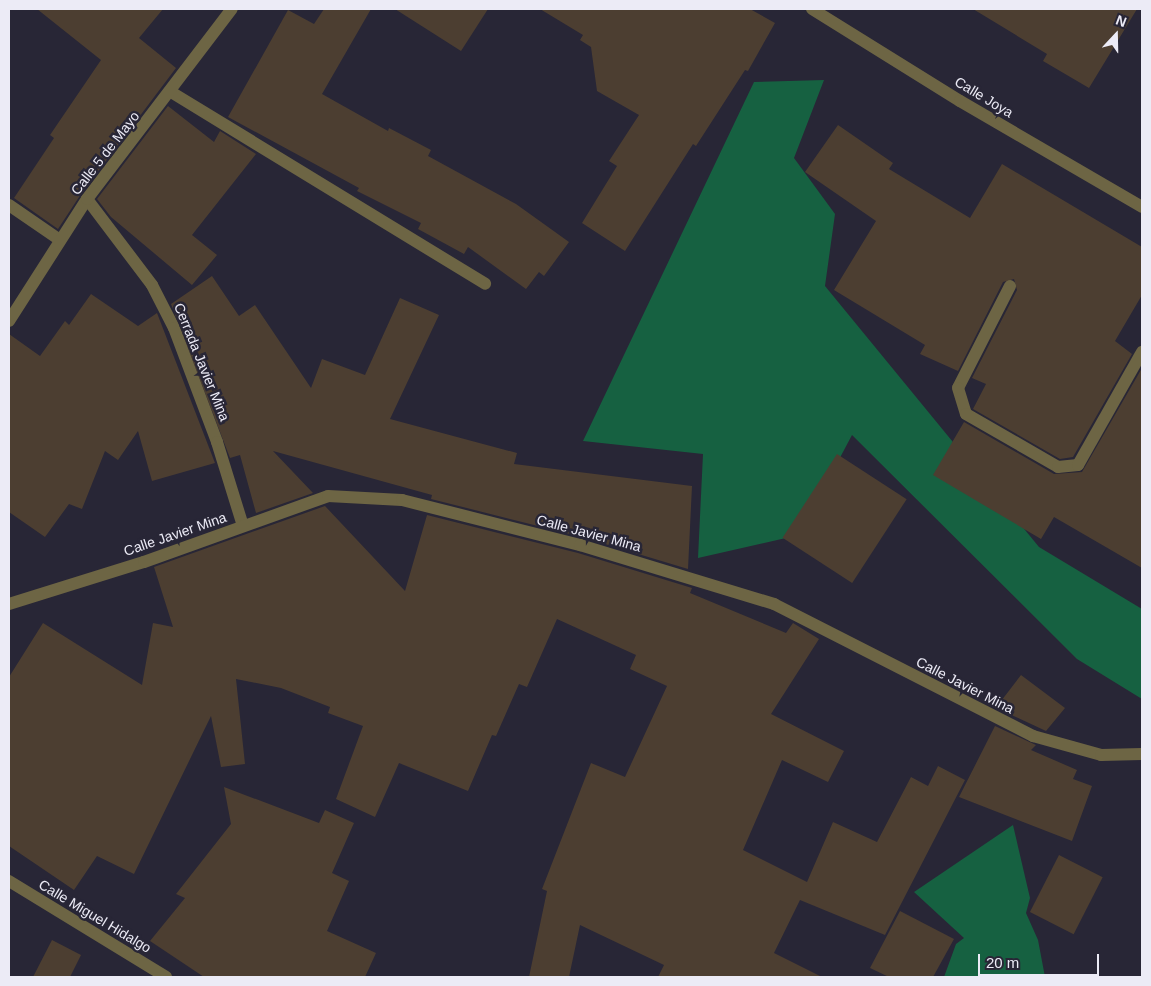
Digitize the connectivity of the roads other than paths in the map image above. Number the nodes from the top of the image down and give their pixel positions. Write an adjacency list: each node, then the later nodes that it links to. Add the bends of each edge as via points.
1 (232, 9): 3 (street, Calle 5 de Mayo)
2 (812, 9): 6 (street, Calle Joya, via 960,101)
3 (171, 92): 4 (street, Calle 5 de Mayo); 8 (street)
4 (87, 199): 7 (street, Calle 5 de Mayo); 12 (street, Cerrada Javier Mina, via 152,285 174,328 217,442)
5 (9, 204): 7 (street)
6 (1142, 207)
7 (60, 240): 10 (street, Calle 5 de Mayo)
8 (486, 284)
9 (1010, 286): 11 (street, via 958,388 966,414 1058,467 1078,465)
10 (9, 321)
11 (1142, 352)
12 (243, 526): 13 (street, Calle Javier Mina); 14 (street, Calle Javier Mina, via 328,496 402,500 580,545 774,604 1033,736 1101,754)
13 (9, 604)
14 (1142, 754)
15 (9, 881): 16 (street, Calle Miguel Hidalgo)
16 (166, 977)

